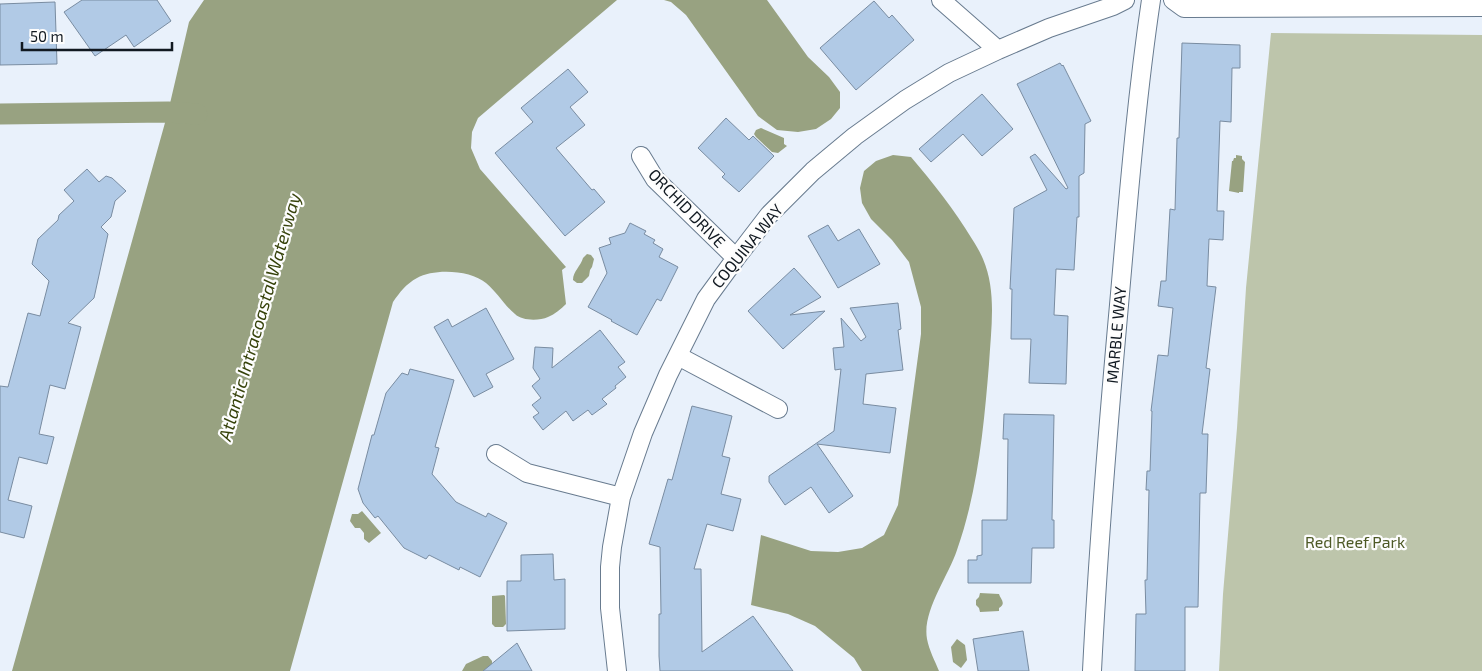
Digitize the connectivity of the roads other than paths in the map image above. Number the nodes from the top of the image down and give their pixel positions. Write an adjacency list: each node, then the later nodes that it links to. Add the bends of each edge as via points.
1 (941, 0): 7 (street)
2 (1124, 0): 7 (street, COQUINA WAY)
3 (1151, 0): 15 (street, MARBLE WAY, via 1143,53 1106,447)
4 (1174, 0): 5 (street, via 1184,8)
5 (1304, 4): 6 (street)
6 (1482, 7)
7 (998, 50): 9 (street, COQUINA WAY, via 949,73 855,136 813,171 769,215)
8 (641, 156): 9 (street, ORCHID DRIVE, via 655,179)
9 (736, 258): 10 (street, COQUINA WAY, via 706,299)
10 (678, 356): 11 (street); 13 (street, COQUINA WAY, via 642,433)
11 (778, 410)
12 (496, 454): 13 (street, via 527,473)
13 (621, 497): 14 (street, COQUINA WAY, via 610,568 610,608)
14 (618, 671)
15 (1092, 671)

